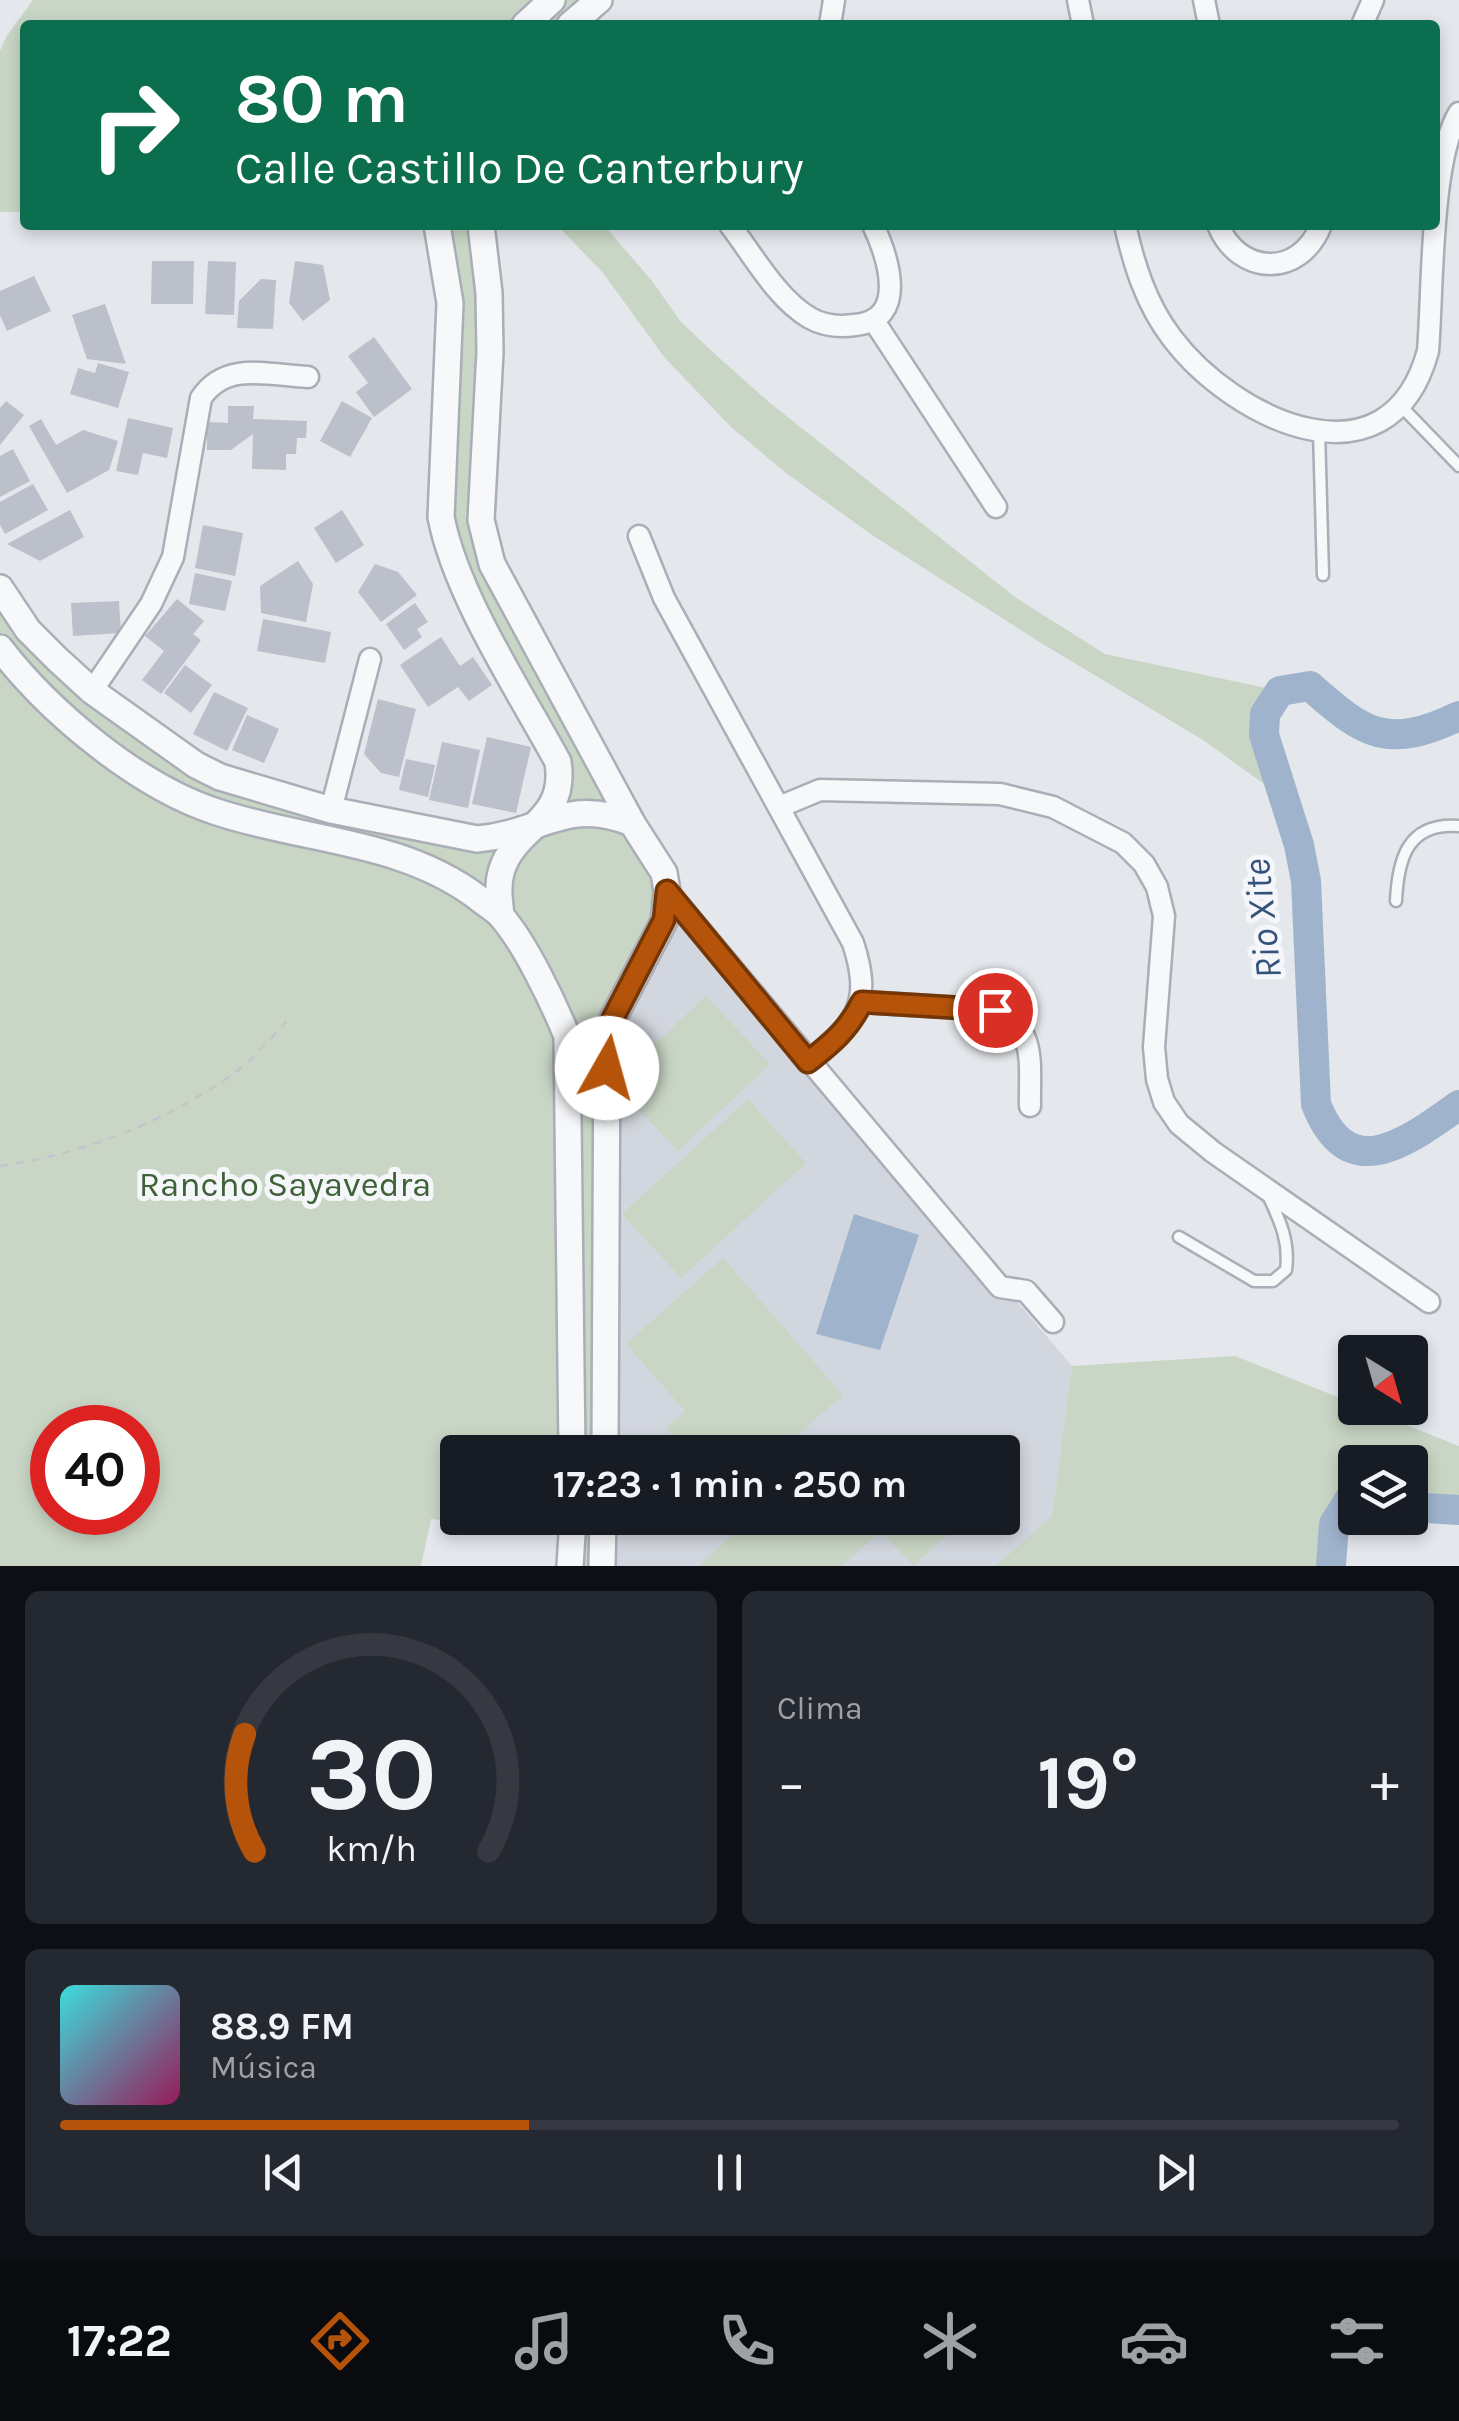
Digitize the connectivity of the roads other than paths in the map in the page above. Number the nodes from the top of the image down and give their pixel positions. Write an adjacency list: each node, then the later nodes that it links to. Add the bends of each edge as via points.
1 (552, 0): 3 (street)
2 (599, 0): 4 (street)
3 (530, 20)
4 (576, 20)
5 (1459, 112): 6 (street, via 1448,130)
6 (1440, 184)
7 (438, 230): 30 (street, via 450,303 440,517 464,588 558,762 562,784)
8 (481, 230): 29 (street, via 490,352 481,520 492,564)
9 (734, 230): 15 (street, via 796,309 814,321)
10 (875, 230): 15 (street, via 890,268 891,295)
11 (1127, 230): 18 (street, via 1148,301 1202,371 1270,414)
12 (1221, 230): 13 (street, via 1233,252 1274,264 1293,260)
13 (1318, 230)
14 (1437, 230): 17 (street, via 1428,351)
15 (874, 321): 20 (street)
16 (308, 377): 26 (street, via 232,374 213,381 201,398 172,557 151,604)
17 (1402, 407): 18 (street, via 1377,426 1343,434); 19 (lane)
18 (1319, 430): 22 (lane)
19 (1459, 466)
20 (996, 507)
21 (639, 536): 27 (street, via 664,598)
22 (1323, 575)
23 (0, 588): 26 (street, via 28,630)
24 (0, 648): 34 (street, via 66,716 163,787 230,816 388,853 457,883)
25 (370, 660): 28 (street)
26 (92, 690): 28 (street, via 220,777)
27 (779, 808): 35 (street, via 853,944); 40 (street, via 820,790 1000,794 1053,807 1123,844 1144,864 1164,916 1154,1047 1164,1102 1179,1124)
28 (332, 810): 30 (street, via 477,839)
29 (632, 823): 30 (street, via 580,811); 32 (street, via 664,873)
30 (538, 825): 34 (street, via 503,864)
31 (1459, 826): 33 (lane, via 1433,827 1415,837 1402,857)
32 (667, 891): 36 (street, via 664,920); 38 (street)
33 (1396, 901)
34 (501, 915): 37 (street)
35 (862, 1002): 38 (street, via 838,1039); 39 (street, via 1010,1016 1028,1046)
36 (607, 1030): 37 (street, via 595,1039); 45 (street)
37 (567, 1036): 44 (street)
38 (808, 1062): 43 (street, via 1000,1286 1026,1291)
39 (1030, 1106)
40 (1264, 1188): 41 (lane, via 1288,1252 1286,1270 1273,1281 1254,1281); 42 (street)
41 (1179, 1237)
42 (1429, 1302)
43 (1053, 1322)
44 (572, 1435)
45 (605, 1435)
46 (571, 1535): 48 (street)
47 (603, 1535): 49 (street)
48 (570, 1566)
49 (602, 1566)

